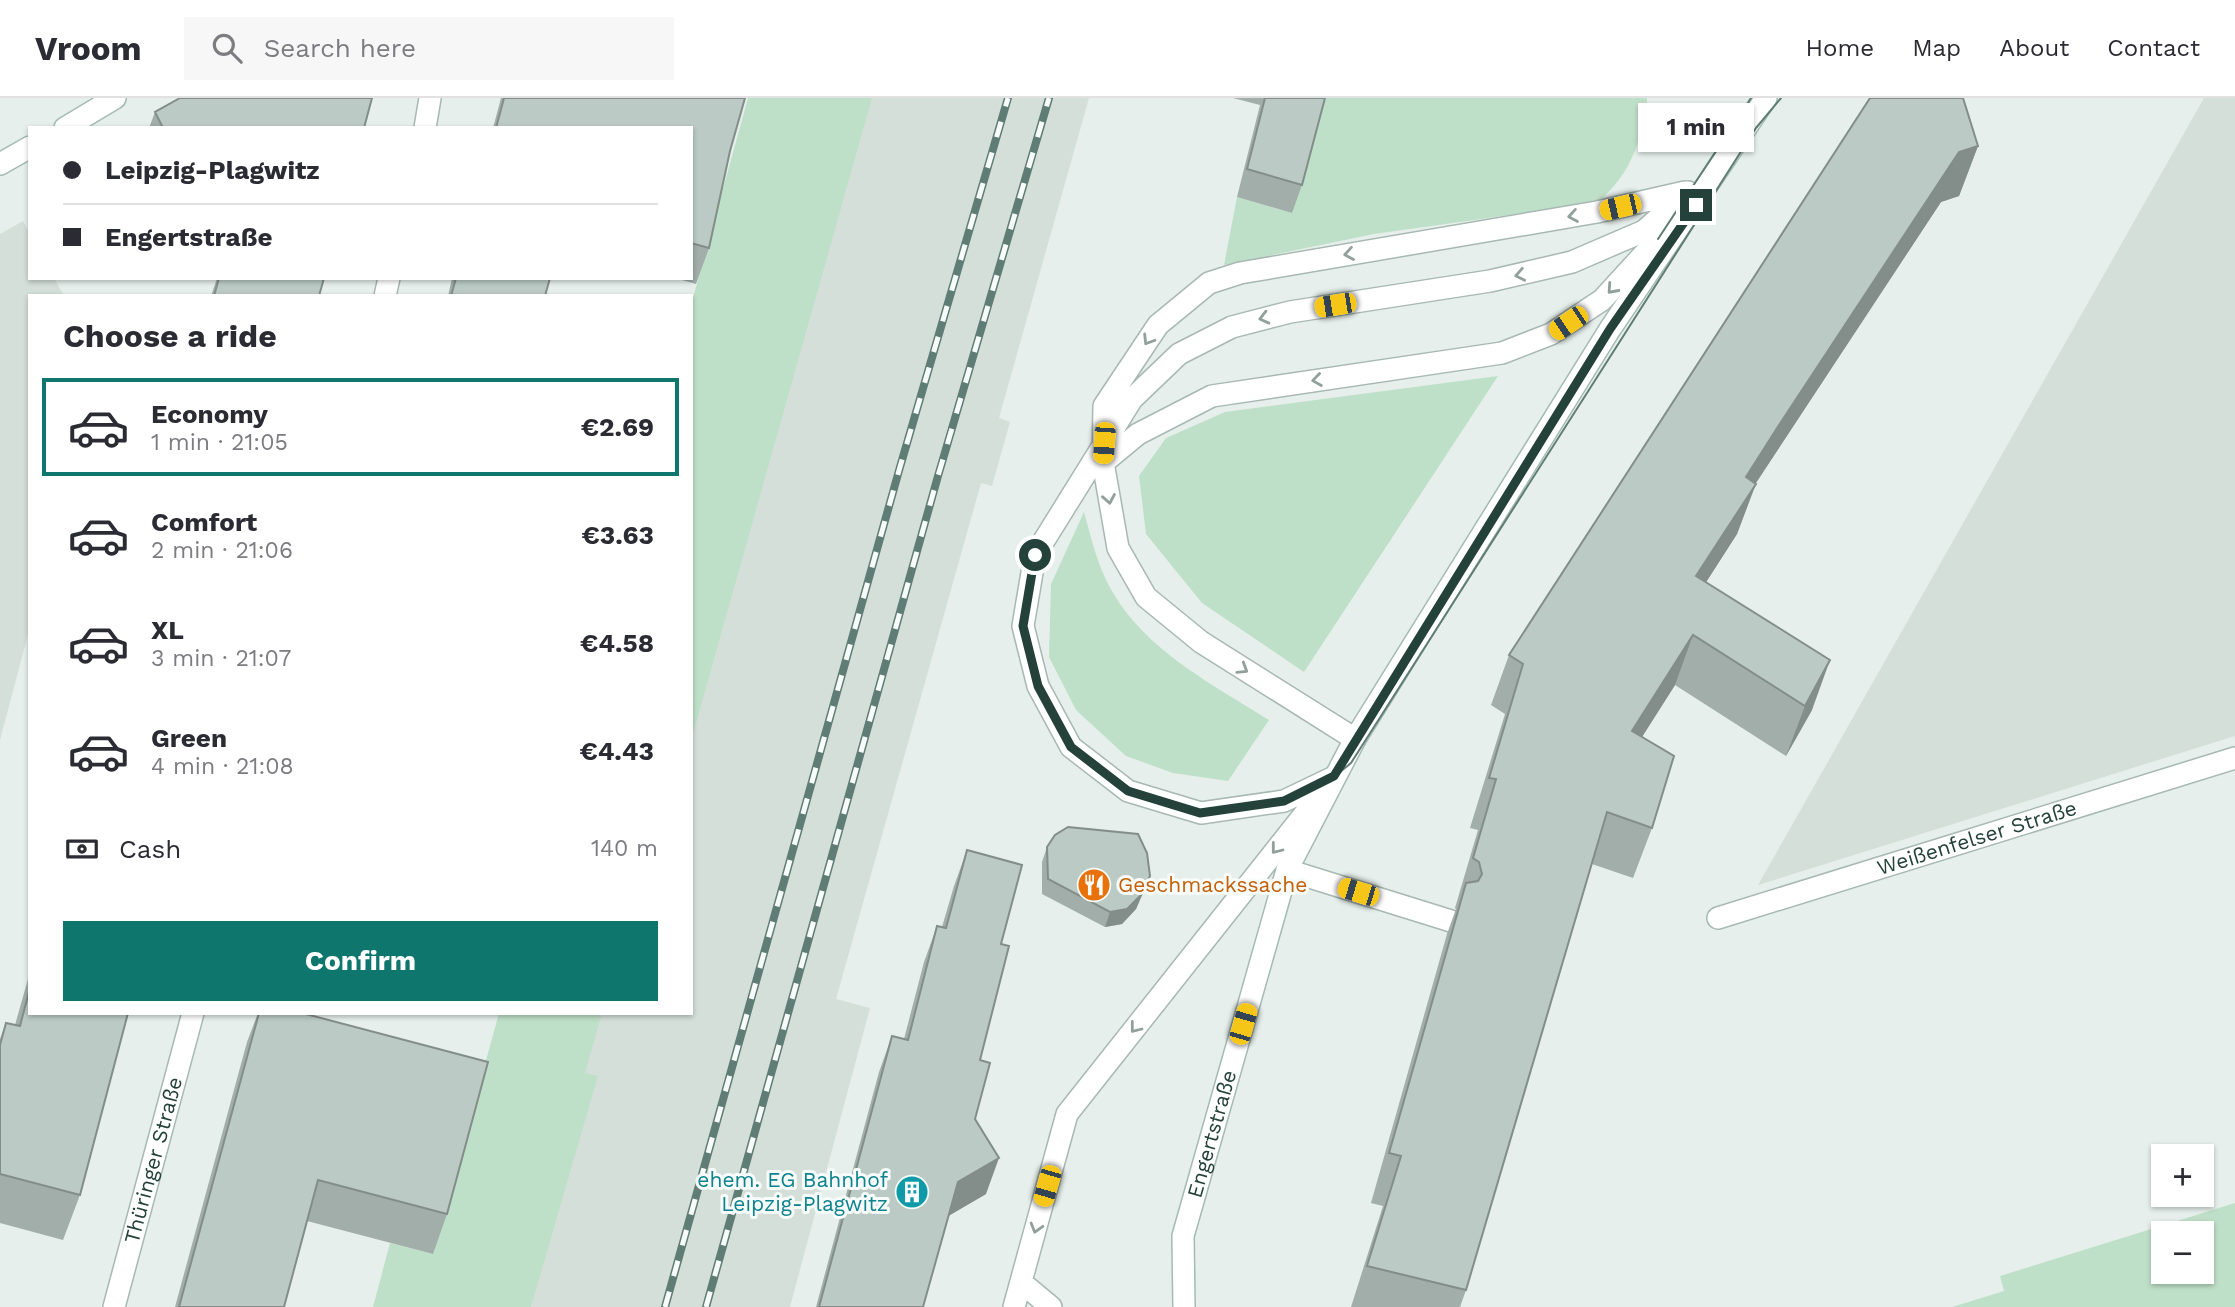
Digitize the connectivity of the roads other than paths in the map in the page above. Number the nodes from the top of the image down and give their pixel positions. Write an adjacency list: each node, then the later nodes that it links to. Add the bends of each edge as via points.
1 (115, 98): 4 (street)
2 (430, 98): 5 (street)
3 (1766, 98): 8 (street, Engertstraße)
4 (68, 126)
5 (425, 126)
6 (28, 148): 7 (street)
7 (0, 164)
8 (1696, 192): 9 (street, Engertstraße); 10 (street, one-way to 10, via 1644,230 1572,262 1490,281 1290,312 1232,327 1179,354 1132,399); 10 (street, one-way to 10, via 1240,273 1209,283 1158,325 1104,406)
9 (1688, 218): 10 (street, one-way to 10, via 1658,239 1602,300 1551,334 1502,353 1212,396); 11 (street, Engertstraße, via 1610,329)
10 (1103, 453): 11 (street, one-way to 11, via 1118,548 1146,597 1201,642); 13 (street, via 1035,555 1023,626 1038,686 1071,747 1128,791 1200,813 1284,801)
11 (1355, 739): 13 (street, Engertstraße)
12 (2235, 758): 15 (street, Weißenfelser Straße)
13 (1334, 776): 14 (street, Engertstraße); 18 (street, one-way to 18, via 1068,1114)
14 (1287, 870): 16 (street); 22 (street, Engertstraße, via 1183,1236)
15 (1718, 918)
16 (1451, 921)
17 (191, 1015): 19 (street, Thüringer Straße)
18 (1021, 1282): 20 (street); 21 (street)
19 (114, 1307)
20 (1014, 1307)
21 (1051, 1307)
22 (1184, 1307)

